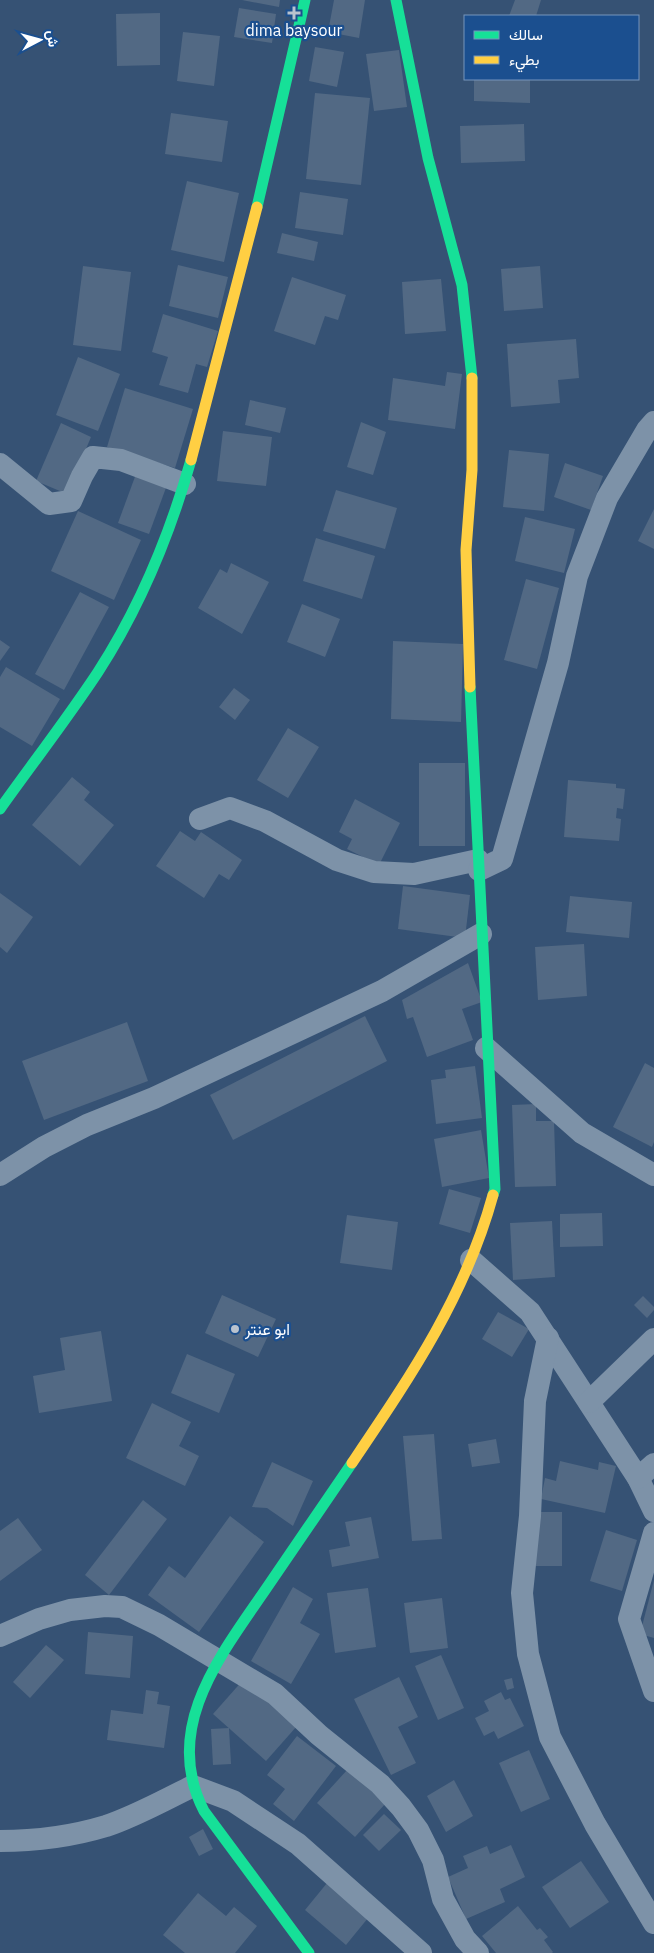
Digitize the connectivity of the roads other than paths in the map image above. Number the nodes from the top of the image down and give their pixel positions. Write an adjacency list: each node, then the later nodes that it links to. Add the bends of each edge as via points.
1 (305, 0): 5 (street, via 255,213)
2 (396, 0): 8 (street, via 428,158 462,285 472,373 472,470 466,550)
3 (654, 422): 8 (street, via 607,498 577,576 558,663 502,859)
4 (0, 464): 5 (street, via 50,504 71,501 94,457 121,460)
5 (185, 484): 6 (street, via 160,553 98,672)
6 (0, 809)
7 (200, 819): 8 (street, via 230,808 265,821 337,860 374,872 414,874)
8 (479, 865): 9 (street)
9 (482, 934): 10 (street); 11 (street, via 382,991 154,1098 87,1125)
10 (486, 1048): 12 (street, via 582,1133); 13 (street, via 495,1189)
11 (0, 1175)
12 (654, 1175)
13 (471, 1260): 14 (street, via 530,1312); 21 (street, via 452,1305 405,1385)
14 (548, 1338): 16 (street); 25 (street, via 535,1401 530,1516 522,1593 528,1654 550,1737 595,1824)
15 (654, 1339): 16 (street)
16 (589, 1402): 17 (street)
17 (646, 1471): 18 (street)
18 (654, 1511)
19 (654, 1532): 22 (street, via 629,1618)
20 (0, 1636): 21 (street, via 70,1610 122,1607)
21 (218, 1660): 23 (street, via 203,1688 194,1718 190,1743); 28 (street, via 275,1694 380,1784 401,1807 418,1830 433,1860 443,1899 465,1939)
22 (654, 1691)
23 (193, 1786): 24 (street, via 92,1830); 26 (street, via 201,1806 224,1842); 27 (street, via 237,1803 298,1844)
24 (0, 1841)
25 (654, 1923)
26 (309, 1953)
27 (421, 1953)
28 (478, 1953)

